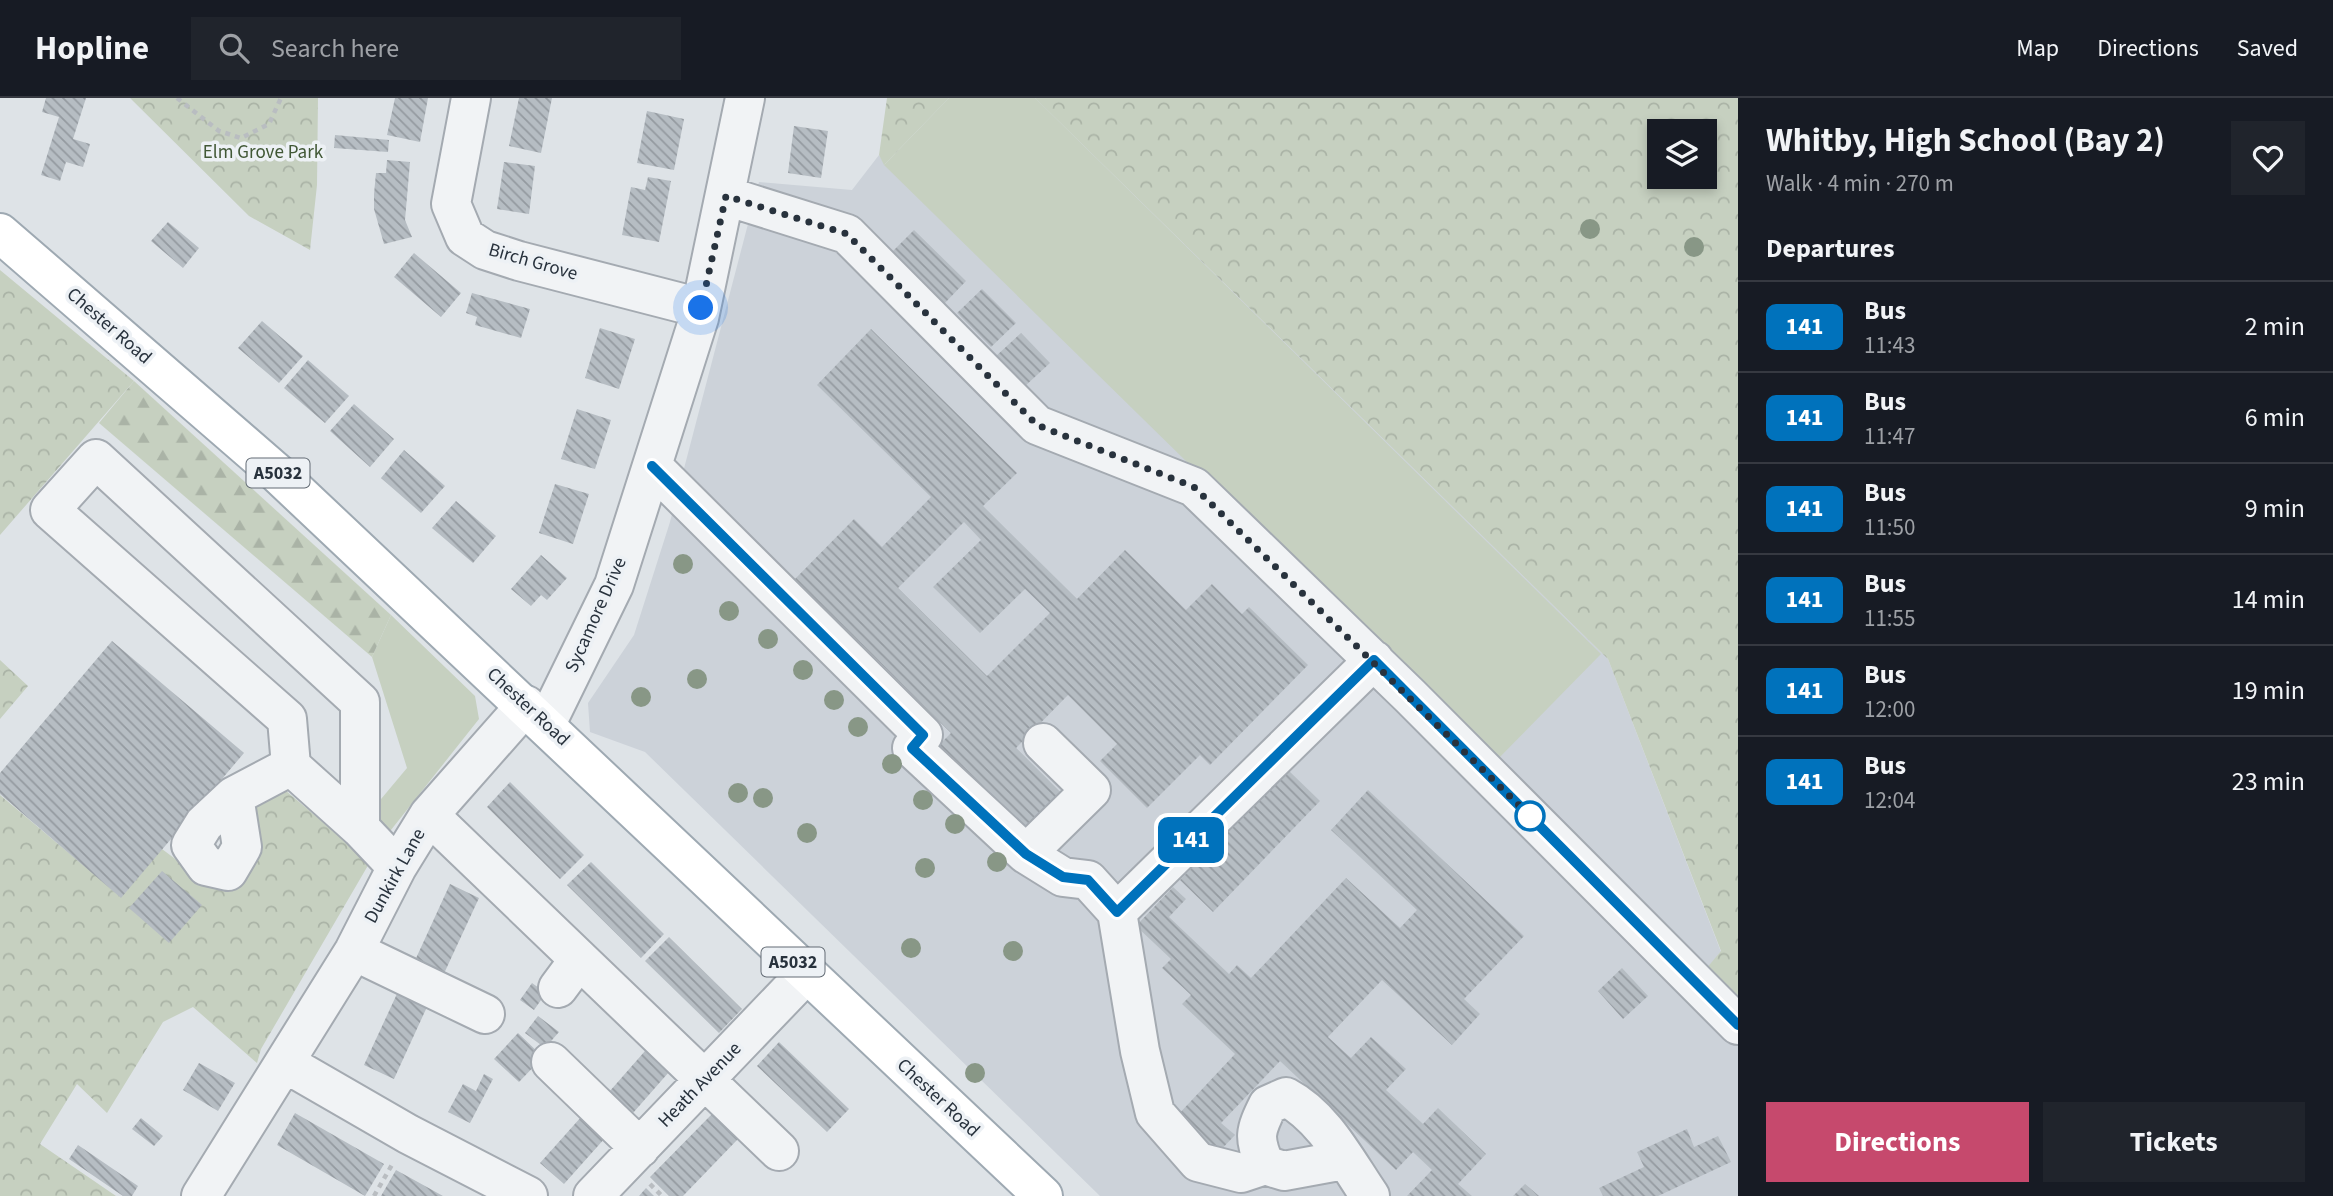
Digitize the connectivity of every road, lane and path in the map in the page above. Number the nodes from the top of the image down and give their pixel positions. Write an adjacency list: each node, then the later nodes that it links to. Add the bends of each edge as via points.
1 (177, 98): 2 (path, via 219,131 241,138 269,124)
2 (281, 98)
3 (471, 98): 7 (street, Birch Grove, via 452,204 466,237 485,250 519,261)
4 (745, 98): 5 (street, Sycamore Drive)
5 (726, 196): 7 (street, Sycamore Drive); 9 (street, via 847,234 1037,425 1194,487)
6 (0, 233): 10 (main road, Chester Road / A5032, via 277,473)
7 (701, 308): 8 (street, Sycamore Drive)
8 (652, 466): 10 (street, Sycamore Drive, via 614,585); 16 (street, via 923,735 912,748)
9 (1374, 660): 18 (street); 22 (street)
10 (536, 714): 14 (street, Dunkirk Lane); 20 (main road, Chester Road / A5032)
11 (1044, 743): 16 (street, via 1091,790)
12 (291, 766): 13 (street); 15 (street); 15 (street, via 287,719 50,510 96,459 360,702)
13 (234, 796)
14 (429, 815): 17 (street, Dunkirk Lane); 25 (street, via 568,974)
15 (360, 828): 17 (street)
16 (1026, 854): 18 (street, via 1063,877 1088,880)
17 (397, 867): 19 (street, Dunkirk Lane)
18 (1117, 912): 29 (street, via 1155,1113 1198,1162 1241,1173)
19 (354, 951): 21 (street); 24 (street, Dunkirk Lane)
20 (806, 974): 25 (street, Heath Avenue); 33 (main road, Chester Road / A5032)
21 (485, 1013)
22 (1738, 1025)
23 (551, 1062): 26 (street)
24 (285, 1063): 30 (street, Dunkirk Lane); 31 (street)
25 (705, 1080): 26 (street, Heath Avenue); 27 (street)
26 (640, 1148): 32 (street, Heath Avenue)
27 (779, 1151)
28 (1344, 1160): 29 (street, via 1284,1171); 29 (street, via 1303,1106 1286,1097 1268,1105 1255,1130); 34 (street)
29 (1265, 1165)
30 (201, 1196)
31 (528, 1196)
32 (593, 1196)
33 (1043, 1196)
34 (1370, 1196)

